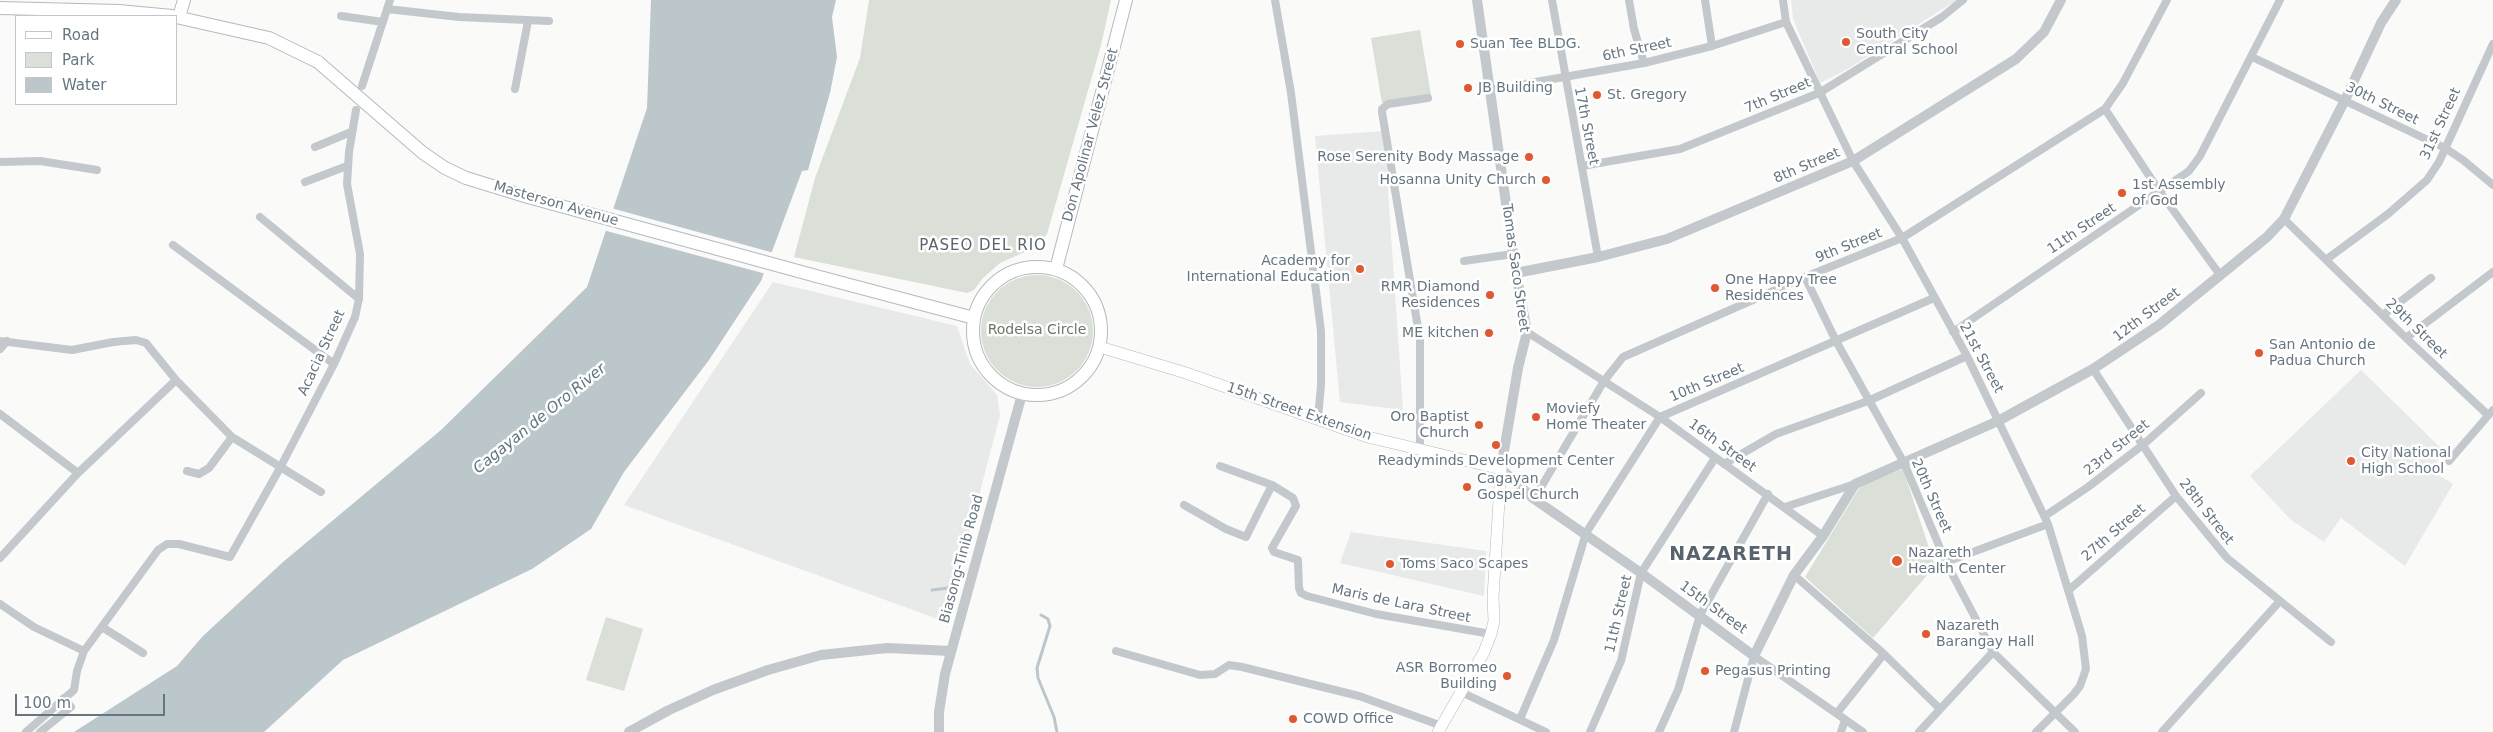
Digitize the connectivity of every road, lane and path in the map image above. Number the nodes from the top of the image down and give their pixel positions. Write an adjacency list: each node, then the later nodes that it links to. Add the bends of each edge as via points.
1 (184, 0): 18 (main road)
2 (390, 0): 16 (street)
3 (1126, 0): 57 (main road, Don Apolinar Velez Street)
4 (1275, 0): 85 (street, via 1291,93 1321,331)
5 (1477, 0): 32 (street, Tomas Saco Street)
6 (1552, 0): 29 (street, 17th Street)
7 (1629, 0): 28 (street)
8 (1706, 0): 26 (street)
9 (1783, 0): 24 (street, 21st Street)
10 (1963, 0): 33 (street, 7th Street, via 1942,17)
11 (2061, 0): 41 (street, 8th Street, via 2044,32 2016,59)
12 (2167, 0): 36 (street, 9th Street, via 2123,83)
13 (2280, 0): 27 (street, 11th Street)
14 (2396, 0): 35 (street, 12th Street, via 2381,24)
15 (3, 8): 17 (main road, Masterson Avenue)
16 (387, 10): 22 (street); 23 (street)
17 (156, 15)
18 (177, 15)
19 (341, 16): 22 (street)
20 (178, 17): 66 (main road, Masterson Avenue, bridge, via 269,38 318,62 423,153 466,178)
21 (549, 20): 23 (street)
22 (383, 22): 30 (street)
23 (528, 22): 31 (street)
24 (1786, 22): 26 (street, 6th Street); 33 (street, 21st Street)
25 (2493, 44): 40 (street, 31st Street)
26 (1712, 46): 28 (street, 6th Street)
27 (2252, 57): 35 (street, 30th Street); 48 (street, 11th Street, via 2200,156 2189,171)
28 (1644, 63): 29 (street, 6th Street)
29 (1564, 78): 32 (street, 6th Street); 44 (street, 17th Street)
30 (362, 86)
31 (515, 89)
32 (1490, 90): 53 (street, Tomas Saco Street)
33 (1819, 93): 41 (street, 21st Street); 44 (street, 7th Street, via 1680,149)
34 (1428, 98): 89 (street, via 1388,104 1382,108 1420,340)
35 (2346, 100): 40 (street, 30th Street); 50 (street, 12th Street)
36 (2105, 109): 48 (street); 51 (street, 9th Street)
37 (356, 110): 38 (street, Acacia Street)
38 (351, 132): 39 (street); 43 (street, Acacia Street)
39 (315, 147)
40 (2444, 148): 47 (street, 30th Street); 55 (street, 31st Street, via 2427,180 2388,214)
41 (1853, 161): 51 (street, 21st Street); 54 (street, 8th Street, via 1667,239)
42 (0, 162): 45 (street, via 40,161)
43 (347, 166): 46 (street); 64 (street, Acacia Street, via 349,201 360,254)
44 (1582, 166): 54 (street, 17th Street)
45 (97, 170)
46 (305, 182)
47 (2493, 186)
48 (2160, 192): 60 (street); 68 (street, 11th Street)
49 (260, 217): 64 (street)
50 (2284, 218): 55 (street, 29th Street); 60 (street, 12th Street, via 2268,238)
51 (1902, 238): 61 (street, 9th Street); 63 (street, 21st Street)
52 (173, 245): 75 (street)
53 (1513, 254): 56 (street); 59 (street, Tomas Saco Street)
54 (1598, 257): 59 (street, 8th Street)
55 (2327, 259): 65 (street, 29th Street)
56 (1464, 261)
57 (1056, 269): 66 (main road, via 1025,268 1007,274 986,292); 72 (main road, via 1078,282 1092,296 1100,314)
58 (2493, 272): 69 (street)
59 (1516, 273): 67 (street, Tomas Saco Street)
60 (2220, 275): 76 (street, 12th Street, via 2159,325)
61 (1805, 277): 71 (street, 20th Street); 78 (street, 9th Street, via 1623,357)
62 (2431, 278): 65 (street)
63 (1934, 298): 68 (street, 21st Street); 71 (street, 10th Street)
64 (359, 299): 75 (street, Acacia Street, via 355,317)
65 (2383, 315): 69 (street, 29th Street)
66 (974, 318): 80 (main road, via 974,342 982,365 996,380)
67 (1527, 332): 78 (street, 16th Street); 96 (street, Tomas Saco Street)
68 (1952, 332): 74 (street, 21st Street)
69 (2406, 338): 82 (street, 29th Street)
70 (4, 341): 73 (street); 77 (street, via 72,350 113,342 141,341 149,345)
71 (1836, 341): 81 (street, 20th Street); 84 (street, 10th Street)
72 (1100, 347): 80 (main road, via 1088,371 1073,385 1044,396); 85 (main road, 15th Street Extension)
73 (0, 349)
74 (1967, 356): 81 (street); 86 (street, 21st Street)
75 (334, 364): 95 (street, Acacia Street)
76 (2093, 369): 86 (street, 12th Street); 88 (street, 28th Street)
77 (176, 380): 87 (street); 98 (street)
78 (1604, 380): 84 (street, 16th Street); 104 (street, 9th Street)
79 (2201, 393): 88 (street, 23rd Street)
80 (1022, 394): 123 (street, Biasong-Tinib Road)
81 (1868, 401): 92 (street, 20th Street); 93 (street, via 1776,434)
82 (2491, 412): 91 (street)
83 (0, 414): 98 (street)
84 (1660, 417): 90 (street, 16th Street); 108 (street, 10th Street)
85 (1318, 418): 89 (main road, 15th Street Extension, via 1368,437)
86 (1998, 420): 92 (street, 12th Street); 107 (street, 21st Street)
87 (232, 437): 95 (street); 97 (street, via 209,468 199,474)
88 (2144, 444): 103 (street, 28th Street); 107 (street, 23rd Street)
89 (1420, 449): 96 (main road, 15th Street Extension)
90 (1716, 458): 93 (street, 16th Street); 112 (street, 11th Street)
91 (2449, 461)
92 (1904, 463): 99 (street, 12th Street); 111 (street, 20th Street)
93 (1724, 464): 102 (street, 16th Street)
94 (1220, 466): 100 (street)
95 (280, 468): 101 (street); 118 (street, Acacia Street, via 230,557 179,544 163,546)
96 (1501, 469): 104 (street, 15th Street); 119 (main road, Tomas Saco Street)
97 (187, 470)
98 (78, 473): 110 (street)
99 (1855, 484): 106 (street, 12th Street); 109 (street)
100 (1272, 486): 105 (street, via 1246,537); 119 (street, Maris de Lara Street, via 1294,498 1296,506 1272,548 1274,552 1298,560 1299,588 1307,596 1376,614)
101 (322, 492)
102 (1768, 494): 106 (street, 16th Street); 117 (street)
103 (2176, 496): 114 (street, 27th Street); 115 (street, 28th Street, via 2227,558)
104 (1534, 499): 108 (street, 15th Street)
105 (1184, 505)
106 (1785, 508): 109 (street, 16th Street)
107 (2046, 520): 111 (street, 23rd Street); 114 (street, 21st Street)
108 (1586, 534): 112 (street, 15th Street); 133 (street, 10th Street, via 1554,640)
109 (1823, 536): 113 (street)
110 (0, 558)
111 (1946, 562): 124 (street, 20th Street)
112 (1641, 573): 117 (street, 15th Street); 141 (street, 11th Street, via 1621,660)
113 (1794, 575): 126 (street); 127 (street)
114 (2069, 590): 132 (street, 21st Street, via 2082,636 2086,669 2080,686)
115 (2279, 602): 120 (street, 28th Street); 149 (street)
116 (0, 604): 121 (street, via 34,627)
117 (1700, 615): 127 (street, 15th Street); 142 (street, via 1676,695)
118 (102, 627): 121 (street); 125 (street)
119 (1491, 634): 128 (main road, Tomas Saco Street)
120 (2331, 642)
121 (84, 651): 129 (street, via 74,690)
122 (1116, 651): 135 (street, via 1185,672 1211,675 1234,666 1359,696)
123 (951, 652): 138 (street, via 887,648 821,655 713,690); 139 (street, Biasong-Tinib Road, via 942,692)
124 (1993, 652): 130 (street); 132 (street, 20th Street)
125 (143, 653)
126 (1884, 654): 130 (street); 131 (street)
127 (1754, 656): 131 (street, 15th Street); 143 (street)
128 (1461, 692): 133 (street); 135 (main road, Tomas Saco Street)
129 (64, 698): 136 (street); 137 (street, via 71,707)
130 (1939, 708): 146 (street)
131 (1837, 713): 134 (street, 15th Street)
132 (2055, 714): 147 (street, 21st Street); 148 (street, 20th Street)
133 (1520, 719): 140 (street)
134 (1845, 720): 144 (street); 145 (street, 15th Street)
135 (1440, 729)
136 (26, 732)
137 (40, 732)
138 (629, 732)
139 (939, 732)
140 (1546, 732)
141 (1590, 732)
142 (1658, 732)
143 (1734, 732)
144 (1841, 732)
145 (1863, 732)
146 (1919, 732)
147 (2036, 732)
148 (2075, 732)
149 (2162, 732)

